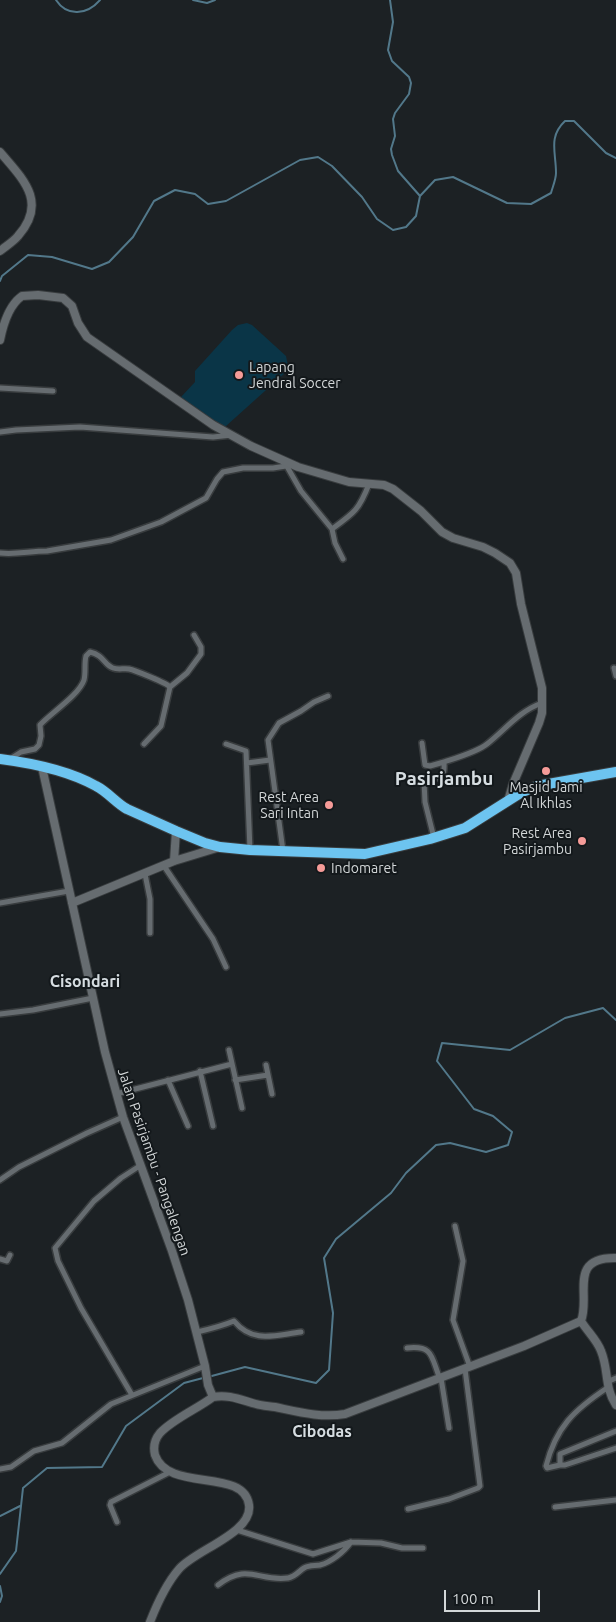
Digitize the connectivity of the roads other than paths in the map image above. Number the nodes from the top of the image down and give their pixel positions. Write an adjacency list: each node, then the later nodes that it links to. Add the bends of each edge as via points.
1 (0, 152): 2 (main road, via 28,189 32,202 26,227)
2 (0, 251)
3 (1, 329): 4 (main road); 8 (main road, via 13,305 22,296 63,298 72,306 87,337)
4 (0, 340)
5 (0, 388): 6 (street)
6 (53, 391)
7 (0, 432): 8 (street, via 80,427 213,437)
8 (232, 435): 9 (main road)
9 (285, 464): 10 (main road, via 349,482); 11 (street, via 301,491); 12 (street, via 274,468 223,472 201,502 120,537 16,555)
10 (369, 484): 11 (street, via 353,514); 19 (main road, via 392,489 442,532 489,550 513,568 542,688)
11 (332, 528): 13 (street)
12 (0, 553)
13 (343, 559)
14 (194, 635): 17 (street, via 201,654 187,673)
15 (614, 668): 16 (street)
16 (616, 676)
17 (170, 687): 21 (street, via 161,726); 23 (street, via 132,669 113,668 99,655 88,653 81,685 40,725 39,746)
18 (328, 696): 24 (street, via 275,727 268,740)
19 (542, 704): 25 (street, via 519,714 485,745); 31 (main road, via 539,723)
20 (422, 743): 25 (street, via 426,765)
21 (144, 744)
22 (226, 744): 26 (street, via 244,749)
23 (5, 759): 27 (highway)
24 (270, 760): 26 (street); 36 (street)
25 (444, 762): 30 (street, via 443,774)
26 (247, 763): 35 (street)
27 (42, 767): 32 (highway, via 85,780 117,804); 40 (main road, Jalan Pasirjambu - Pangalengan)
28 (616, 772): 31 (highway, via 537,786)
29 (413, 781): 30 (street)
30 (424, 781): 33 (street, via 425,802)
31 (508, 801): 33 (highway, via 465,828)
32 (176, 831): 34 (highway); 37 (main road)
33 (434, 838): 36 (highway, via 365,854)
34 (220, 846): 35 (highway); 37 (main road)
35 (250, 850): 36 (highway)
36 (283, 852)
37 (174, 862): 38 (main road)
38 (164, 866): 39 (main road); 44 (street, via 213,939)
39 (145, 874): 42 (main road); 43 (street, via 150,899)
40 (70, 891): 41 (street); 42 (main road, Jalan Pasirjambu - Pangalengan)
41 (0, 903)
42 (72, 904): 45 (main road, Jalan Pasirjambu - Pangalengan)
43 (150, 933)
44 (226, 967)
45 (93, 998): 46 (street); 54 (main road, Jalan Pasirjambu - Pangalengan)
46 (0, 1014)
47 (229, 1050): 48 (street)
48 (232, 1064): 50 (street); 53 (street)
49 (266, 1065): 51 (street)
50 (200, 1071): 52 (street); 59 (street)
51 (268, 1075): 53 (street); 55 (street)
52 (168, 1080): 54 (street); 58 (street)
53 (235, 1080): 56 (street)
54 (116, 1094): 57 (main road, Jalan Pasirjambu - Pangalengan)
55 (272, 1094)
56 (242, 1108)
57 (122, 1117): 60 (main road, Jalan Pasirjambu - Pangalengan); 61 (street, via 19,1167)
58 (188, 1126)
59 (213, 1126)
60 (141, 1165): 67 (main road, Jalan Pasirjambu - Pangalengan); 75 (street, via 94,1201 55,1248 81,1308)
61 (0, 1180)
62 (455, 1226): 71 (street, via 463,1261 453,1320)
63 (10, 1255): 65 (street, via 7,1261)
64 (616, 1258): 66 (main road, via 597,1261 585,1273)
65 (0, 1259)
66 (581, 1321): 71 (main road); 74 (main road, via 602,1352)
67 (197, 1332): 68 (street, via 234,1321 244,1331 263,1337); 70 (main road, Jalan Pasirjambu - Pangalengan)
68 (301, 1332)
69 (407, 1348): 73 (street, via 425,1348)
70 (206, 1368): 75 (street); 76 (main road, Jalan Pasirjambu - Pangalengan)
71 (467, 1368): 73 (main road); 86 (street, via 480,1486 449,1499)
72 (616, 1378): 74 (street)
73 (440, 1379): 76 (main road, via 345,1414 324,1416 257,1405 234,1397); 78 (street)
74 (607, 1385): 77 (main road); 81 (street, via 563,1425 546,1466)
75 (132, 1395): 82 (street, via 111,1404 59,1443 43,1447 11,1467)
76 (213, 1397): 83 (main road, via 159,1434 154,1442 157,1460)
77 (616, 1405)
78 (449, 1428)
79 (616, 1431): 81 (street, via 562,1452)
80 (616, 1448): 81 (street)
81 (560, 1465)
82 (0, 1469)
83 (170, 1472): 87 (street, via 112,1502 110,1505); 88 (main road, via 228,1484 240,1490 250,1507 244,1523)
84 (616, 1500): 85 (street)
85 (555, 1507)
86 (408, 1509)
87 (117, 1522)
88 (237, 1530): 89 (street, via 313,1554); 92 (main road, via 179,1568)
89 (351, 1542): 90 (street); 91 (street, via 334,1558 306,1567 291,1577 246,1572 230,1576)
90 (423, 1548)
91 (218, 1585)
92 (150, 1622)

